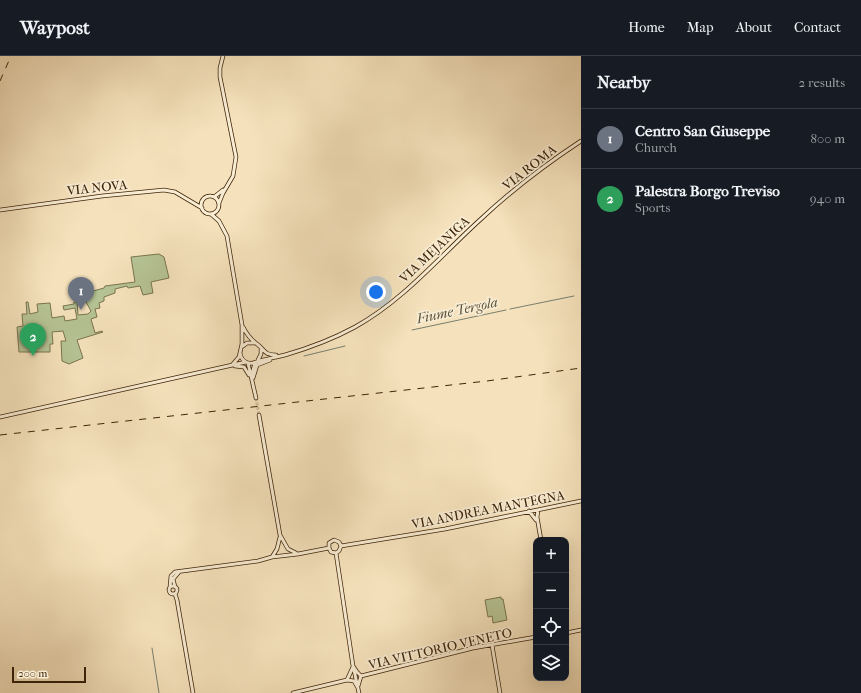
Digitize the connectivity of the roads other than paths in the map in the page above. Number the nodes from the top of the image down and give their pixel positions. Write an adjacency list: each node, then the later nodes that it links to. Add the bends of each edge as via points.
1 (223, 56): 3 (main road, VIA NOVA, via 220,77 236,157 233,176)
2 (581, 141): 11 (main road, VIA ROMA, via 535,173)
3 (226, 188): 4 (main road); 7 (main road, VIA NOVA)
4 (214, 197): 5 (main road); 7 (main road)
5 (203, 201): 6 (main road); 8 (main road)
6 (194, 203): 8 (main road, VIA NOVA); 9 (main road, VIA NOVA, via 175,192 164,190)
7 (219, 203): 10 (main road, VIA NOVA)
8 (202, 208): 12 (main road, VIA NOVA)
9 (0, 210)
10 (218, 211): 12 (main road); 13 (main road, VIA NOVA)
11 (490, 211): 19 (main road, VIA MEJANIGA, via 422,276 378,312 337,336)
12 (211, 214): 13 (main road, VIA NOVA)
13 (221, 225): 14 (main road, VIA NOVA, via 227,236)
14 (242, 325): 15 (main road, VIA NOVA); 16 (main road, VIA NOVA)
15 (254, 343): 16 (main road, via 247,343); 17 (main road, VIA MEJANIGA)
16 (242, 348): 18 (main road)
17 (261, 349): 19 (main road, VIA MEJANIGA, via 269,355); 22 (main road)
18 (240, 353): 21 (main road); 24 (main road, via 238,360)
19 (285, 355): 20 (main road, VIA MEJANIGA)
20 (278, 356): 22 (main road, VIA MEJANIGA); 25 (main road, VIA MEJANIGA, via 257,365)
21 (247, 362): 22 (main road, VIA MEJANIGA); 23 (main road, VIA MEJANIGA); 25 (main road)
22 (256, 362): 25 (main road)
23 (233, 366): 24 (main road, VIA MEJANIGA); 25 (main road, via 244,367)
24 (226, 367): 28 (main road, VIA MEJANIGA)
25 (252, 378): 26 (main road)
26 (256, 398)
27 (259, 415): 32 (main road)
28 (0, 417)
29 (581, 501): 31 (main road, VIA ANDREA MANTEGNA)
30 (529, 511): 31 (main road, VIA ANDREA MANTEGNA); 31 (main road); 35 (main road, VIA ANDREA MANTEGNA, via 445,529)
31 (536, 512): 33 (main road)
32 (280, 535): 34 (main road); 36 (main road)
33 (540, 537)
34 (278, 545): 36 (main road); 38 (main road)
35 (341, 546): 37 (main road, via 334,540); 39 (main road)
36 (287, 548): 40 (main road); 42 (main road)
37 (329, 548): 39 (main road, via 331,552); 40 (main road)
38 (277, 549): 41 (main road); 43 (main road)
39 (336, 553): 52 (main road)
40 (298, 554): 42 (main road)
41 (282, 555): 42 (main road); 43 (main road)
42 (287, 555)
43 (272, 557): 44 (main road, via 179,572)
44 (173, 576): 45 (main road); 46 (main road)
45 (175, 586): 46 (main road); 47 (main road)
46 (170, 587): 47 (main road, via 170,592)
47 (175, 594): 57 (main road)
48 (581, 630): 49 (main road)
49 (569, 632)
50 (533, 638): 51 (main road, VIA VITTORIO VENETO)
51 (492, 645): 53 (main road, VIA VITTORIO VENETO); 61 (main road)
52 (353, 666): 53 (main road); 54 (main road); 56 (main road)
53 (362, 676): 56 (main road, VIA VITTORIO VENETO)
54 (347, 680): 55 (main road); 56 (main road, via 354,681)
55 (315, 688): 58 (main road); 59 (main road)
56 (358, 688): 60 (main road)
57 (193, 693)
58 (293, 693)
59 (316, 693)
60 (359, 693)
61 (500, 693)

